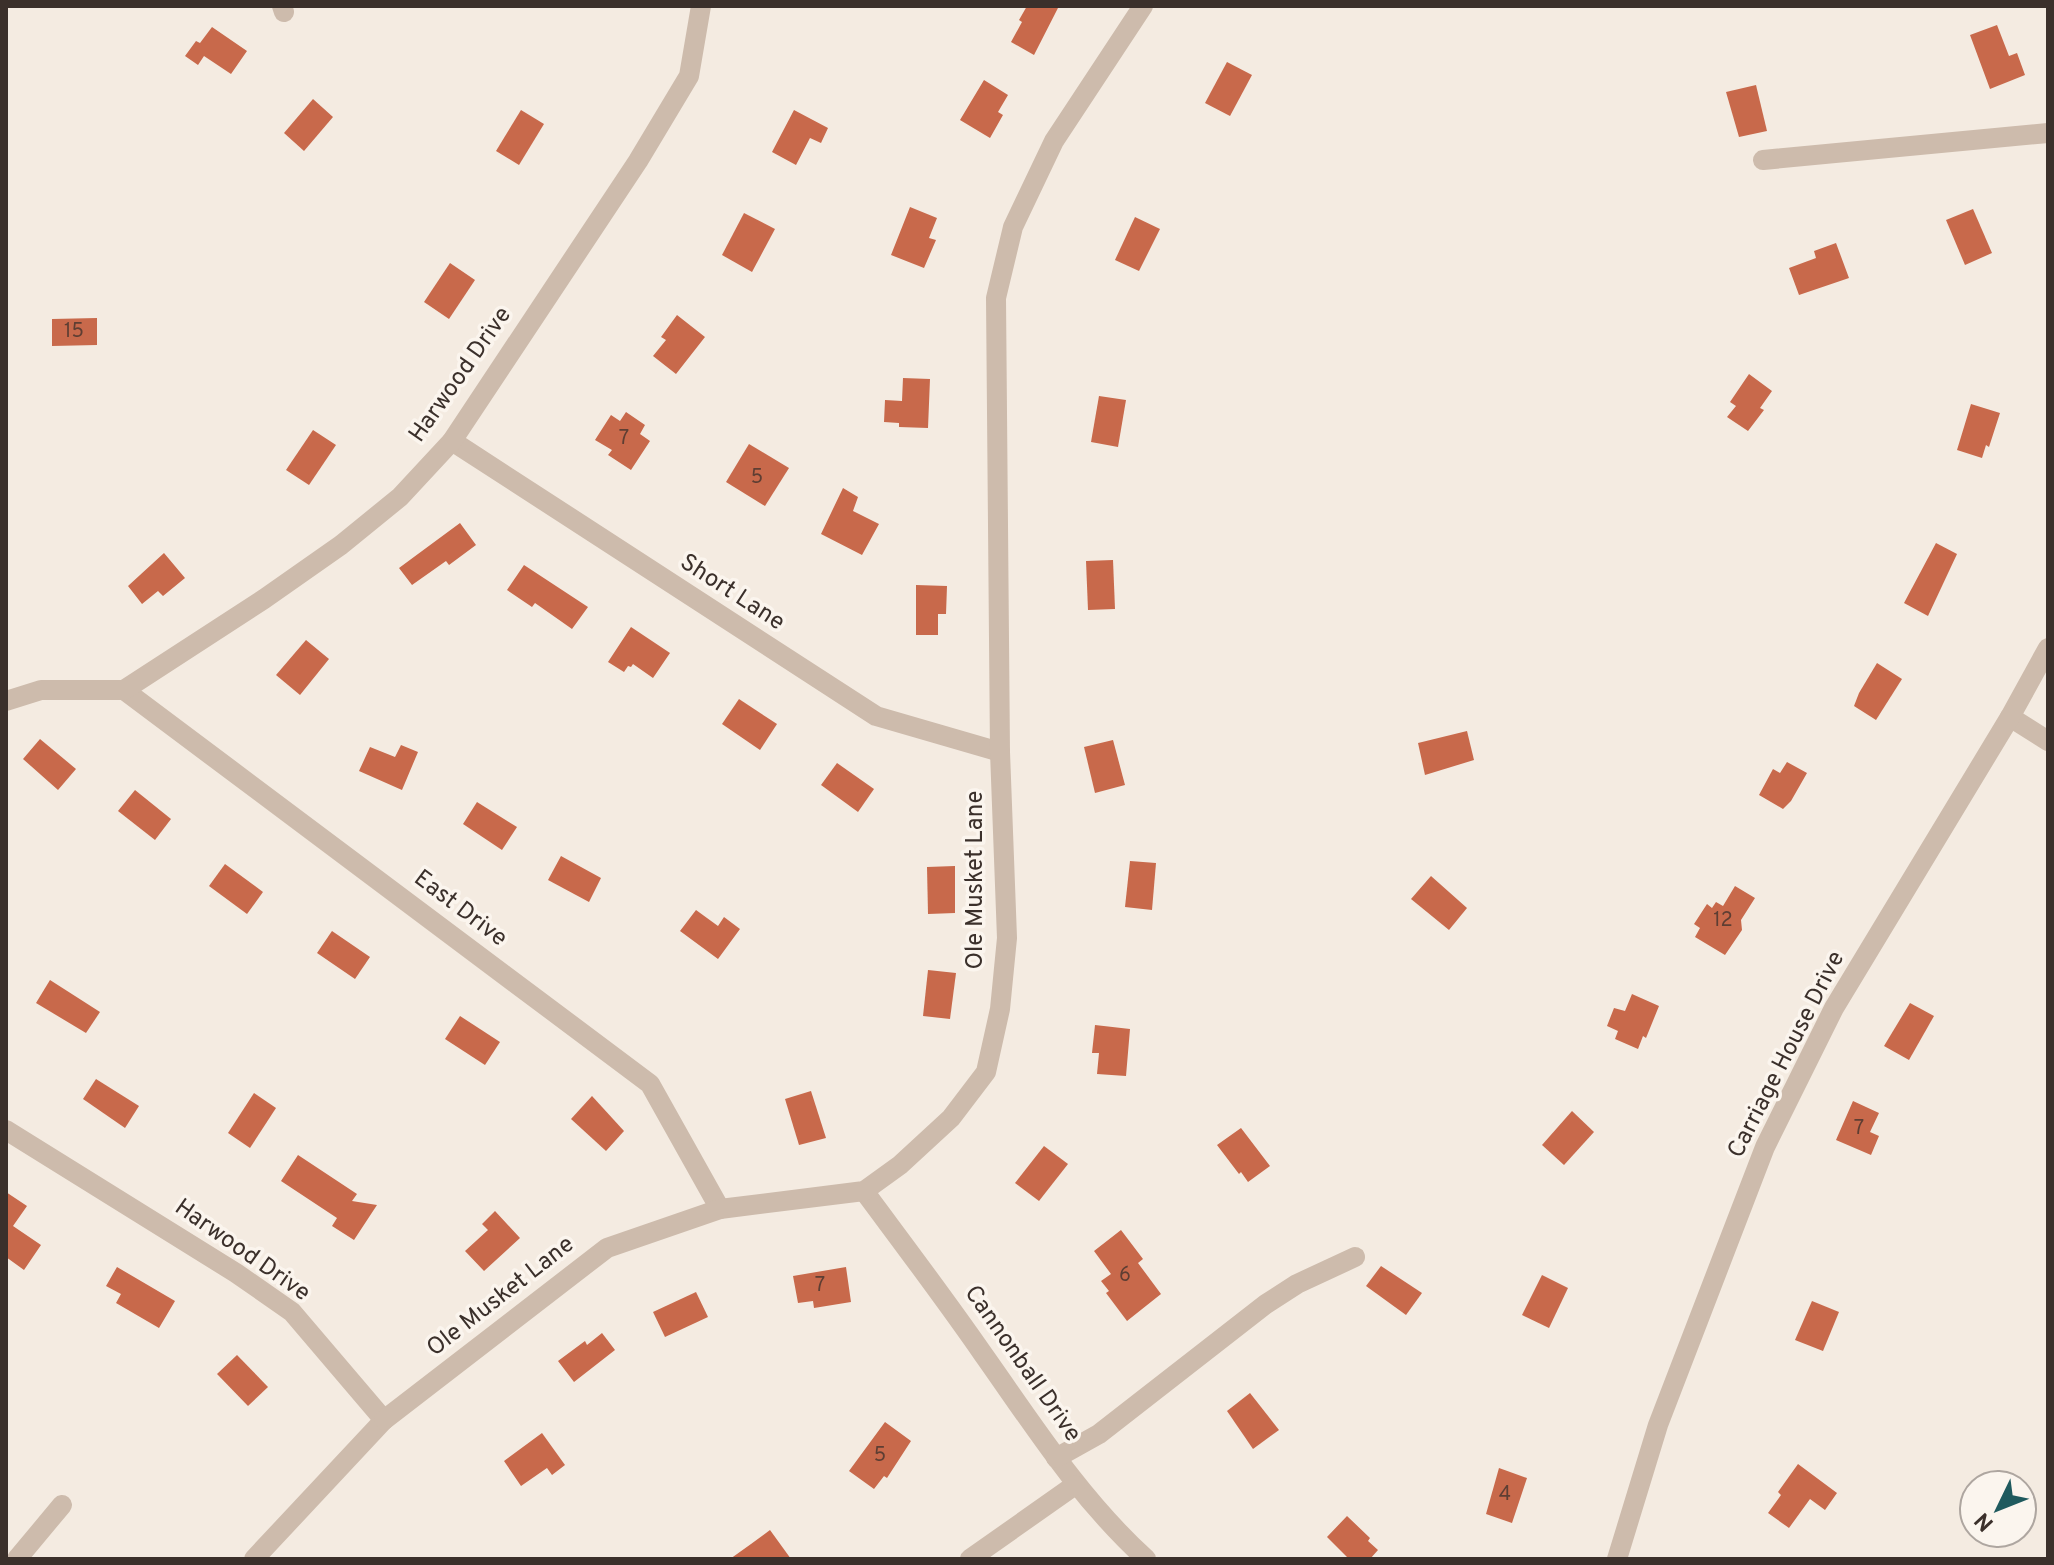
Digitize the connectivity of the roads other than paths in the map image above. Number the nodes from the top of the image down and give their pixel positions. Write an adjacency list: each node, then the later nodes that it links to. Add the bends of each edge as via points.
1 (701, 6): 5 (street, Harwood Drive, via 689,76)
2 (1143, 6): 11 (street, Ole Musket Lane, via 1054,141 1013,227 996,298)
3 (2048, 133): 4 (street)
4 (1763, 160)
5 (452, 441): 7 (street, Harwood Drive, via 400,497 341,545); 11 (street, Short Lane, via 876,716)
6 (2048, 648): 9 (street, Carriage House Drive)
7 (124, 690): 8 (street, via 41,690); 14 (street, East Drive, via 650,1084)
8 (6, 701)
9 (2010, 717): 10 (street); 24 (street, Carriage House Drive, via 1834,1008 1765,1147 1658,1425)
10 (2048, 741)
11 (1000, 752): 13 (street, Ole Musket Lane, via 1007,938 1000,1009 986,1072 951,1118)
12 (6, 1130): 16 (street, Harwood Drive, via 292,1312)
13 (864, 1191): 14 (street, Ole Musket Lane); 17 (street, Cannonball Drive)
14 (720, 1209): 16 (street, Ole Musket Lane, via 607,1248)
15 (1355, 1257): 17 (street, via 1266,1304 1099,1434)
16 (384, 1420): 21 (street)
17 (1056, 1458): 18 (street, Cannonball Drive)
18 (1075, 1485): 22 (street); 23 (street, Cannonball Drive)
19 (62, 1505): 20 (street)
20 (17, 1559)
21 (254, 1559)
22 (970, 1559)
23 (1146, 1559)
24 (1617, 1559)

